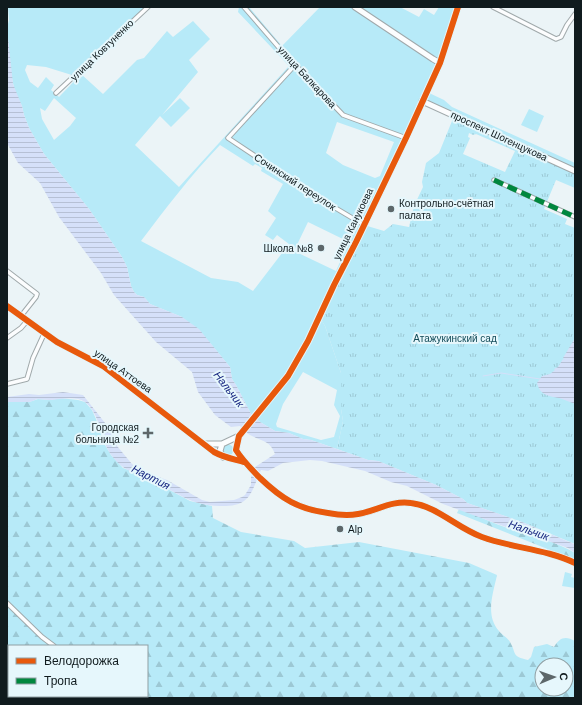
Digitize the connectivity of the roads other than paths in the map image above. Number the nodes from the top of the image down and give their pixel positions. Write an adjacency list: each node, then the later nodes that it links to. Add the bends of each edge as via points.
1 (148, 7): 9 (street, улица Ковтуненко)
2 (244, 7): 8 (street, улица Балкарова)
3 (355, 7): 7 (street)
4 (458, 7): 7 (street, улица Канукоева)
5 (493, 7): 6 (street, via 556,39 561,37)
6 (575, 14)
7 (440, 63): 10 (street, улица Канукоева)
8 (295, 65): 11 (street, улица Балкарова, via 343,115); 15 (street, Сочинский переулок, via 228,138)
9 (56, 94)
10 (422, 101): 11 (street, улица Канукоева); 12 (street, проспект Шогенцукова)
11 (406, 138): 15 (street, улица Канукоева)
12 (575, 171)
13 (494, 180): 14 (street)
14 (575, 217)
15 (364, 225): 23 (street, улица Канукоева, via 298,359 281,386)
16 (7, 271): 18 (street, via 37,294)
17 (7, 306): 18 (street, улица Аттоева)
18 (21, 316): 19 (street, улица Аттоева)
19 (27, 321): 20 (street, улица Аттоева); 21 (street)
20 (44, 334): 22 (street, via 27,379); 25 (street, улица Аттоева, via 103,366)
21 (7, 338)
22 (7, 384)
23 (239, 436): 24 (street); 26 (street)
24 (224, 443): 25 (street); 26 (street, via 233,444); 27 (street, via 220,451)
25 (205, 444): 27 (street, улица Аттоева)
26 (236, 449): 28 (street, via 235,455); 29 (street)
27 (223, 457): 28 (street)
28 (231, 458): 29 (street)
29 (244, 462): 30 (street, via 271,489 299,507 333,514 357,514 394,503 412,503 426,507 480,536)
30 (575, 563)
31 (7, 602): 32 (street)
32 (53, 645)

